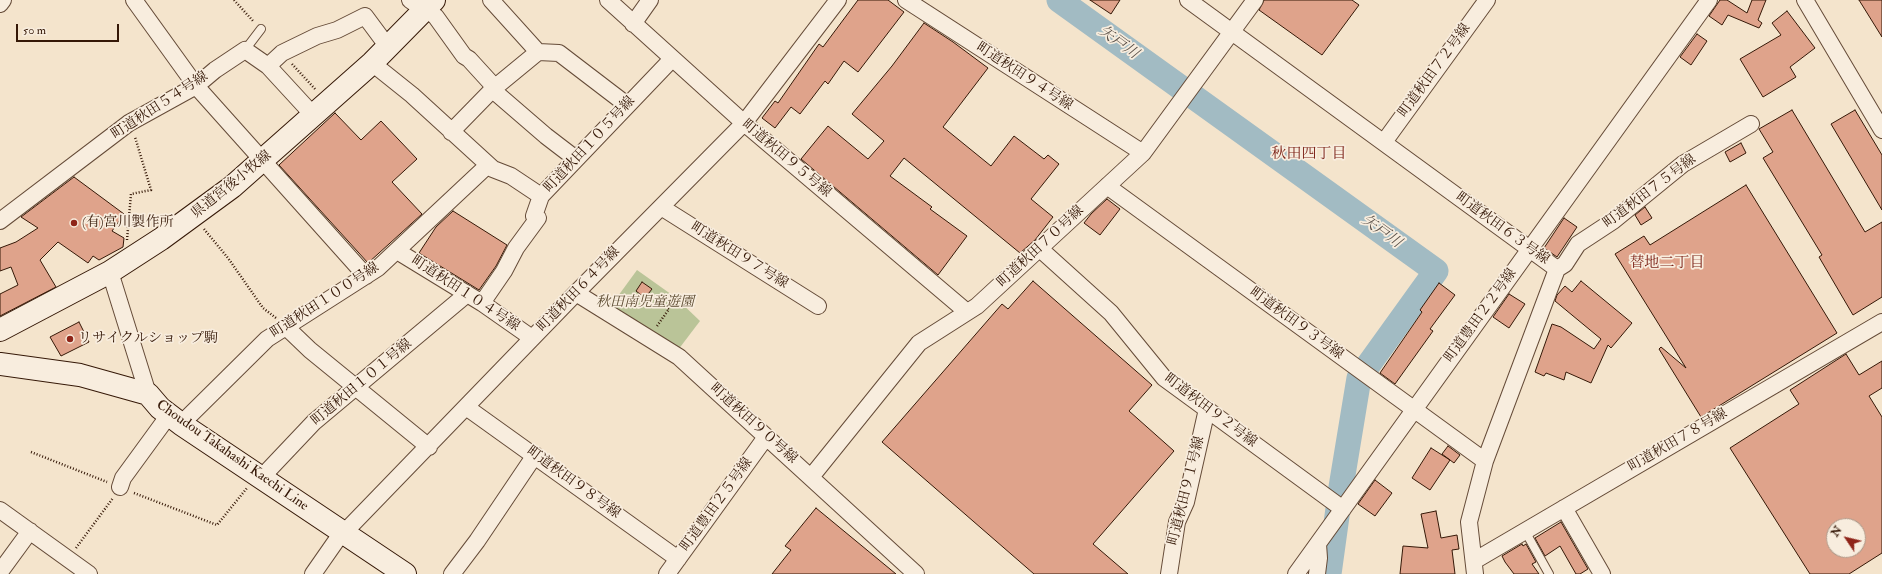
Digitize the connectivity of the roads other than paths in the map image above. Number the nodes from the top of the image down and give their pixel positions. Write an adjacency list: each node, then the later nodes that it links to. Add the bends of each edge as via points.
1 (3, 0): 14 (street)
2 (491, 0): 21 (street)
3 (608, 0): 16 (street, 町道秋田９５号線)
4 (650, 0): 16 (street)
5 (838, 0): 29 (street, 町道秋田６４号線)
6 (906, 0): 34 (street, 町道秋田９４号線)
7 (1188, 0): 18 (street, 町道秋田６３号線)
8 (1254, 0): 18 (street, 町道秋田７０号線)
9 (1476, 0): 33 (street)
10 (1487, 0): 33 (street, 町道秋田７２号線)
11 (1710, 0): 43 (street, 町道豊田２２号線)
12 (1805, 0): 31 (street)
13 (138, 1): 25 (street)
14 (0, 4)
15 (423, 5): 19 (main road, 県道宮後小牧線); 26 (street, via 436,17 464,56)
16 (633, 24): 22 (street, 町道秋田９５号線)
17 (261, 29): 20 (lane)
18 (1232, 32): 33 (street, 町道秋田６３号線); 34 (street, 町道秋田７０号線)
19 (388, 48): 23 (main road, 県道宮後小牧線); 24 (street, via 366,16 282,53)
20 (245, 50): 24 (street); 25 (street, 町道秋田５４号線)
21 (538, 52): 26 (street); 27 (street, via 559,53)
22 (672, 59): 27 (street, 町道秋田１０５号線); 29 (street, 町道秋田９５号線)
23 (372, 64): 28 (main road, 県道宮後小牧線); 32 (street, 町道秋田１０５号線)
24 (268, 66): 28 (street)
25 (196, 86): 36 (street); 41 (street, 町道秋田５４号線, via 129,123)
26 (494, 89): 32 (street); 35 (street)
27 (627, 106): 35 (street, 町道秋田１０５号線)
28 (314, 116): 36 (main road, 県道宮後小牧線)
29 (744, 123): 40 (street, 町道秋田６４号線); 52 (street, 町道秋田９５号線)
30 (1751, 124): 45 (street, 町道秋田７５号線, via 1683,164 1613,221 1578,244 1565,264)
31 (1882, 130)
32 (451, 132): 37 (street, 町道秋田１０５号線)
33 (1380, 140): 43 (street, 町道秋田６３号線)
34 (1143, 154): 38 (street, 町道秋田７０号線)
35 (576, 159): 39 (street, 町道秋田１０５号線)
36 (262, 161): 46 (main road, 県道宮後小牧線, via 193,216); 47 (street)
37 (488, 165): 39 (street, 町道秋田１０５号線, via 511,176); 44 (street, 町道秋田１００号線)
38 (1107, 186): 42 (street, 町道秋田７０号線); 62 (street, 町道秋田９３号線)
39 (541, 196): 50 (street, via 534,216 538,218)
40 (661, 207): 48 (street, 町道秋田６４号線); 51 (street, 町道秋田９７号線)
41 (0, 221)
42 (1039, 248): 52 (street, 町道秋田７０号線, via 977,306); 61 (street, 町道秋田９２号線, via 1111,313 1164,378)
43 (1530, 248): 45 (street, 町道秋田６３号線); 62 (street, 町道豊田２２号線)
44 (397, 251): 47 (street, 町道秋田１００号線); 49 (street, 町道秋田１０４号線)
45 (1558, 269): 67 (street, 町道秋田６３号線)
46 (110, 272): 55 (main road, 県道宮後小牧線); 59 (street)
47 (366, 276): 54 (street, 町道秋田１００号線)
48 (576, 293): 56 (street, 町道秋田６４号線); 64 (street, 町道秋田９０号線, via 679,357)
49 (467, 294): 50 (street, 町道秋田１０４号線); 58 (street, 町道秋田１０１号線)
50 (482, 303): 56 (street, 町道秋田１０４号線)
51 (818, 306)
52 (967, 312): 69 (street, 町道秋田７０号線, via 919,343)
53 (1882, 322): 71 (street, 町道秋田７８号線)
54 (286, 327): 58 (street); 63 (street, 町道秋田１００号線, via 267,339)
55 (0, 330)
56 (532, 338): 60 (street, 町道秋田６４号線)
57 (0, 364): 59 (main road, Choudou Takahashi Kaechi Line, via 80,375)
58 (357, 388): 65 (street); 68 (street, 町道秋田１０１号線, via 314,422)
59 (148, 394): 63 (main road, Choudou Takahashi Kaechi Line)
60 (466, 407): 65 (street, 町道秋田６４号線); 66 (street, 町道秋田９８号線)
61 (1207, 409): 72 (street, 町道秋田９２号線); 87 (street, 町道秋田９１号線, via 1186,502 1177,522)
62 (1414, 409): 67 (street, 町道秋田９３号線); 72 (street, 町道豊田２２号線)
63 (175, 419): 68 (main road, Choudou Takahashi Kaechi Line); 70 (street, 町道秋田１００号線, via 124,478)
64 (766, 436): 69 (street, 町道秋田９０号線); 78 (street, 町道豊田２５号線)
65 (429, 447): 76 (street, 町道秋田６４号線)
66 (535, 455): 78 (street, 町道秋田９８号線); 84 (street, via 478,541)
67 (1485, 461): 79 (street, 町道秋田６３号線, via 1469,522)
68 (259, 477): 76 (main road, Choudou Takahashi Kaechi Line)
69 (811, 477): 86 (street, 町道秋田９０号線)
70 (120, 487)
71 (1564, 508): 75 (street, 町道秋田７８号線); 91 (street)
72 (1343, 509): 77 (street, 町道豊田２２号線)
73 (0, 510): 74 (street)
74 (30, 531): 80 (street); 81 (street)
75 (1525, 531): 79 (street, 町道秋田７８号線); 90 (lane)
76 (344, 534): 82 (street, 町道秋田６４号線); 83 (main road, Choudou Takahashi Kaechi Line)
77 (1318, 544): 88 (street, 町道豊田２２号線); 89 (street)
78 (678, 559): 85 (street, 町道豊田２５号線)
79 (1474, 568)
80 (0, 572)
81 (89, 574)
82 (313, 574)
83 (405, 574)
84 (452, 574)
85 (667, 574)
86 (916, 574)
87 (1168, 574)
88 (1296, 574)
89 (1316, 574)
90 (1550, 574)
91 (1602, 574)

